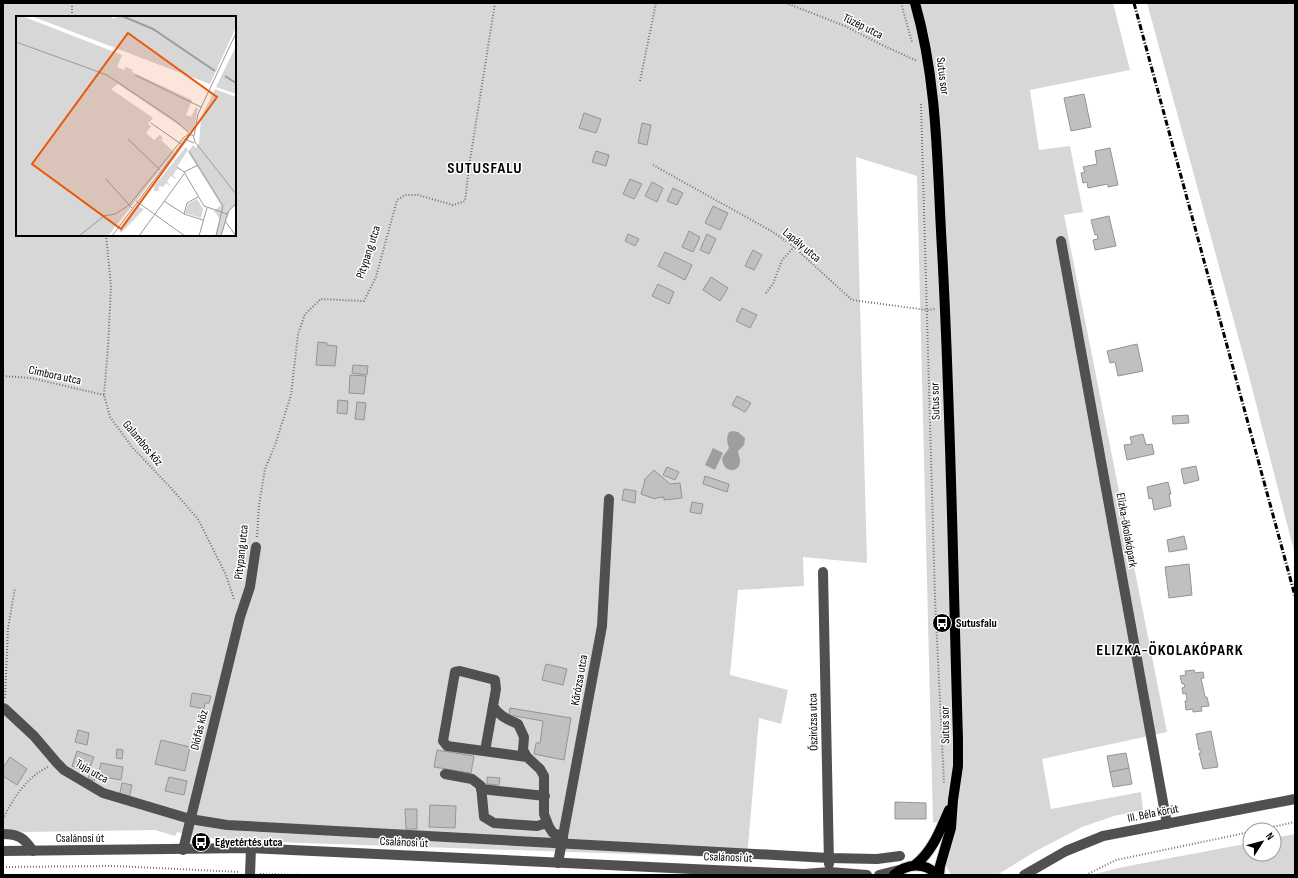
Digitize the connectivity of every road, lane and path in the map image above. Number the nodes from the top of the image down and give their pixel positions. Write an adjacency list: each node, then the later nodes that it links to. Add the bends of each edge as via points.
1 (72, 3): 7 (path)
2 (496, 3): 22 (path, Pitypang utca, via 465,201 453,205 418,195 406,195 397,200 376,277 364,301 321,299 305,314 298,334 292,395 265,469)
3 (656, 3): 10 (path)
4 (786, 3): 9 (path, Tüzép utca, via 845,26 918,62)
5 (901, 3): 8 (path)
6 (915, 3): 17 (main road, Sutus sor, via 925,39 933,96)
7 (72, 16)
8 (914, 47)
9 (916, 54)
10 (640, 81)
11 (921, 99): 18 (path)
12 (653, 165): 15 (path, Lapály utca, via 773,232)
13 (106, 236): 20 (path, Galambos köz, via 111,286)
14 (1061, 241): 41 (street, Elizka-ökolakópark)
15 (794, 247): 16 (path, via 782,260); 18 (path, Lapály utca, via 852,300)
16 (766, 293)
17 (945, 309): 18 (path, Lapály utca); 36 (main road, Sutus sor, via 958,739 958,766)
18 (927, 310): 32 (path, via 935,598)
19 (3, 376): 20 (path, Cimbora utca, via 31,378)
20 (104, 395): 25 (path, Galambos köz, via 110,417 132,447 198,519 226,575)
21 (609, 500): 45 (street, Kőrózsa utca, via 602,626)
22 (256, 547): 25 (street, Pitypang utca, via 250,587)
23 (823, 572): 51 (street, Őszirózsa utca)
24 (15, 588): 27 (path, via 8,628)
25 (240, 617): 38 (street, Diófás köz)
26 (493, 706): 28 (street); 28 (street, via 495,680 455,672 443,741 447,746); 29 (street, via 498,714 518,724 524,737 523,750)
27 (4, 708): 30 (street, Tuja utca, via 34,736)
28 (485, 751): 29 (street)
29 (527, 757): 34 (street, via 544,776)
30 (56, 763): 37 (path, via 25,784 10,803); 38 (street, Tuja utca, via 104,793)
31 (445, 774): 33 (street, via 472,779 481,786)
32 (944, 784)
33 (481, 789): 34 (street); 40 (street, via 484,817 494,823 537,826)
34 (545, 796): 40 (street, via 544,814)
35 (1295, 798): 41 (street, III. Béla körút)
36 (953, 800): 53 (main road, via 938,836 928,853); 62 (main road, via 951,828)
37 (3, 818)
38 (190, 819): 45 (street, Tuja utca, via 227,825); 47 (street, Diófás köz)
39 (1295, 822): 42 (path)
40 (547, 823): 45 (street, via 553,833)
41 (1167, 824): 63 (street, III. Béla körút, via 1103,836 1055,856)
42 (1282, 825)
43 (3, 834): 48 (street, via 26,840)
44 (1242, 834): 64 (path, via 1116,860)
45 (563, 840): 51 (street, Tuja utca); 52 (street, Kőrózsa utca)
46 (251, 848): 47 (street, Csalánosi út); 52 (street, Csalánosi út); 57 (street)
47 (183, 850): 48 (street, Csalánosi út)
48 (34, 851): 49 (street, Csalánosi út)
49 (3, 852)
50 (900, 856): 51 (street, Tuja utca, via 876,859)
51 (829, 858): 55 (street, Őszirózsa utca)
52 (558, 863): 58 (street, Csalánosi út)
53 (915, 865): 56 (main road); 62 (main road, via 928,868)
54 (3, 867): 57 (path, via 114,866)
55 (830, 872): 58 (street, Csalánosi út); 60 (street, Csalánosi út)
56 (897, 873): 61 (street)
57 (250, 874): 59 (path)
58 (806, 874)
59 (307, 875)
60 (867, 875)
61 (879, 875)
62 (938, 875)
63 (1024, 875)
64 (1086, 875)

